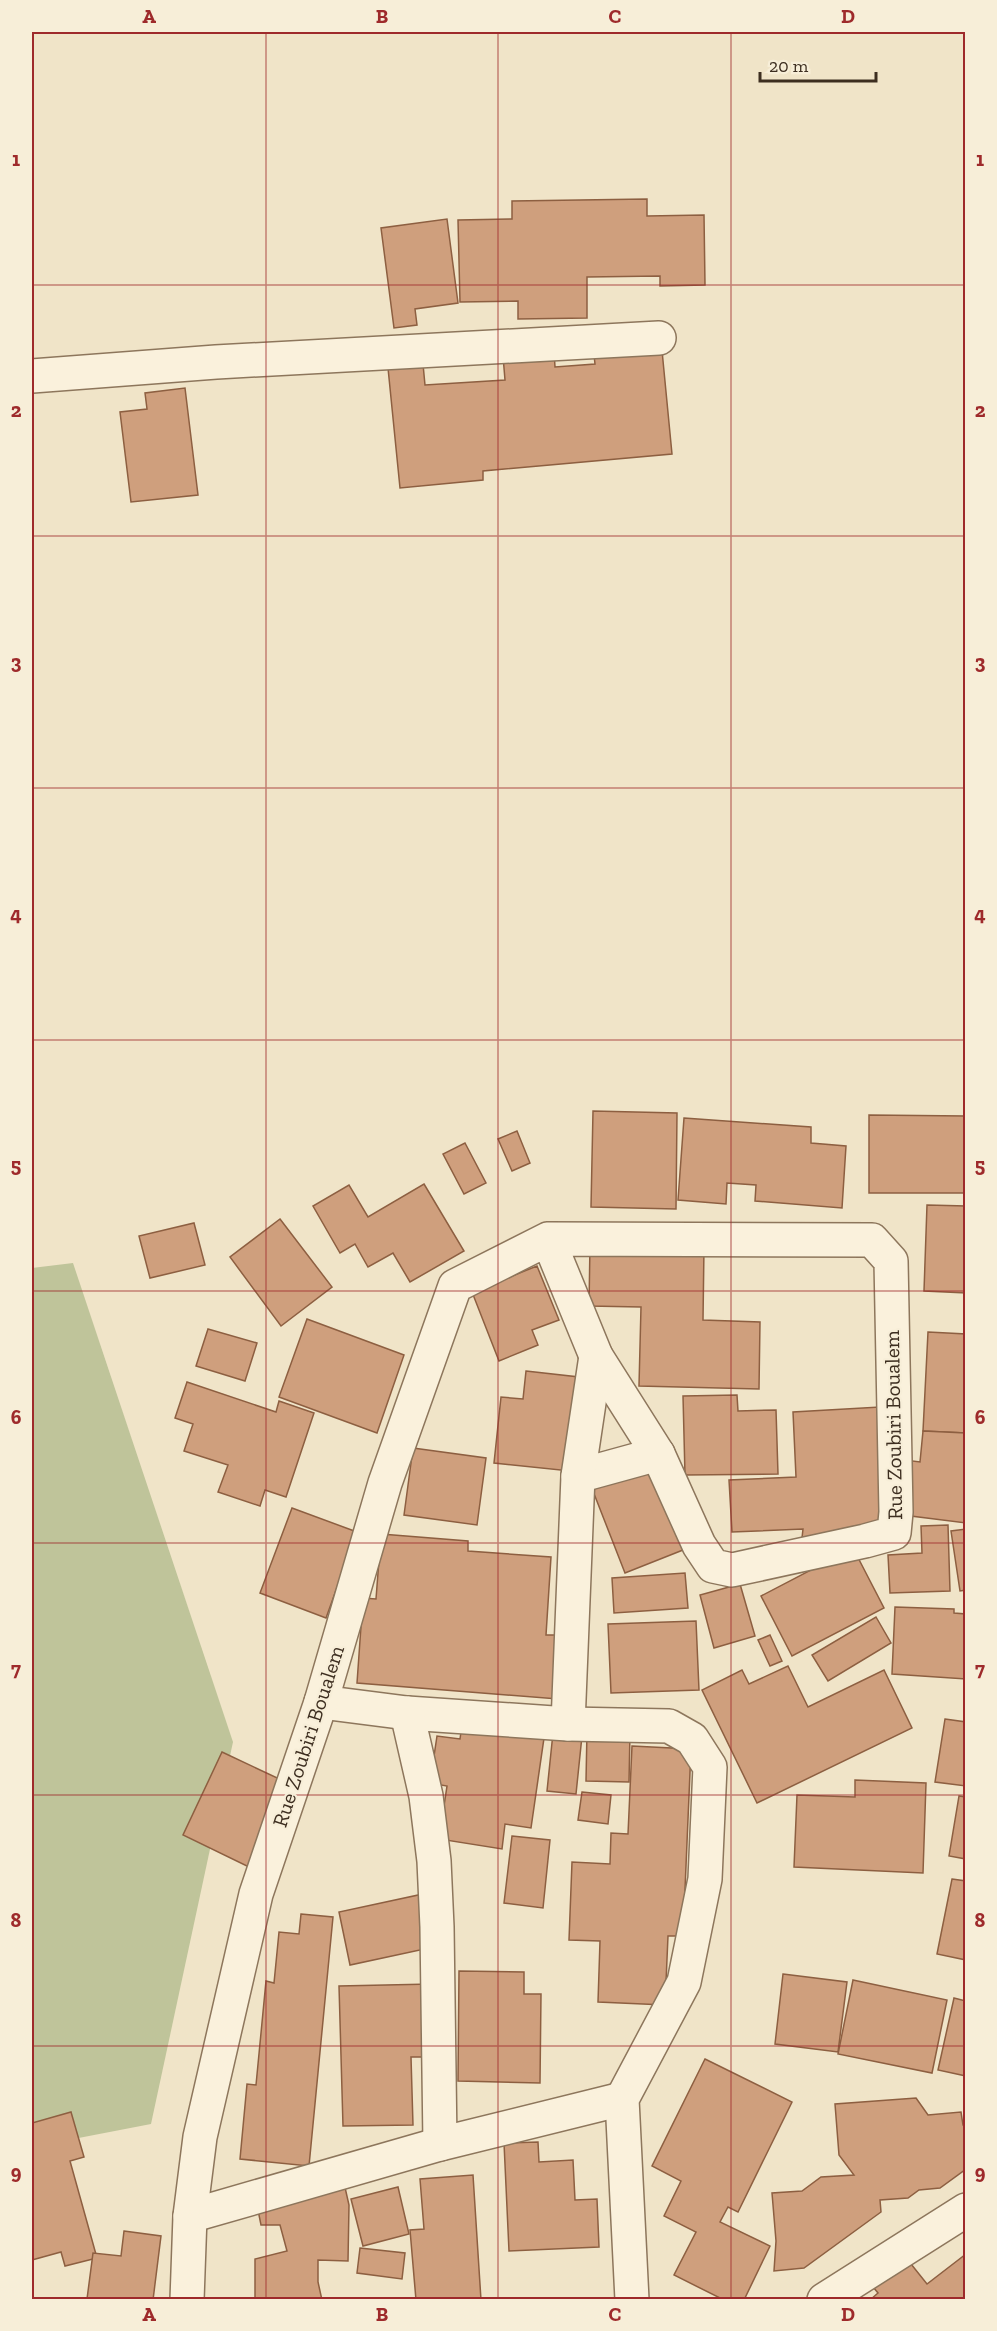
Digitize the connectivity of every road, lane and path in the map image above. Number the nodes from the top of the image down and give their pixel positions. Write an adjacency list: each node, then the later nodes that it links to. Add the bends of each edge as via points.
1 (659, 338): 2 (street)
2 (32, 376)
3 (548, 1239): 4 (street, Rue Zoubiri Boualem); 5 (street, Rue Zoubiri Boualem, via 872,1240 891,1261 894,1533 732,1570 713,1566 699,1545); 7 (street, Rue Zoubiri Boualem, via 455,1286 385,1483)
4 (596, 1356): 5 (street, Rue Zoubiri Boualem); 6 (street)
5 (658, 1454): 6 (street)
6 (578, 1476): 9 (street)
7 (321, 1702): 8 (street); 13 (street, Rue Zoubiri Boualem, via 256,1894 200,2137)
8 (406, 1713): 9 (street); 11 (street, via 426,1796 434,1861)
9 (568, 1724): 10 (street, via 669,1726 692,1740 710,1767 705,1879 684,1982)
10 (622, 2099): 11 (street); 15 (street)
11 (440, 2144): 13 (street)
12 (966, 2210): 16 (street)
13 (190, 2216): 14 (street, Rue Zoubiri Boualem)
14 (187, 2300)
15 (632, 2300)
16 (825, 2300)

